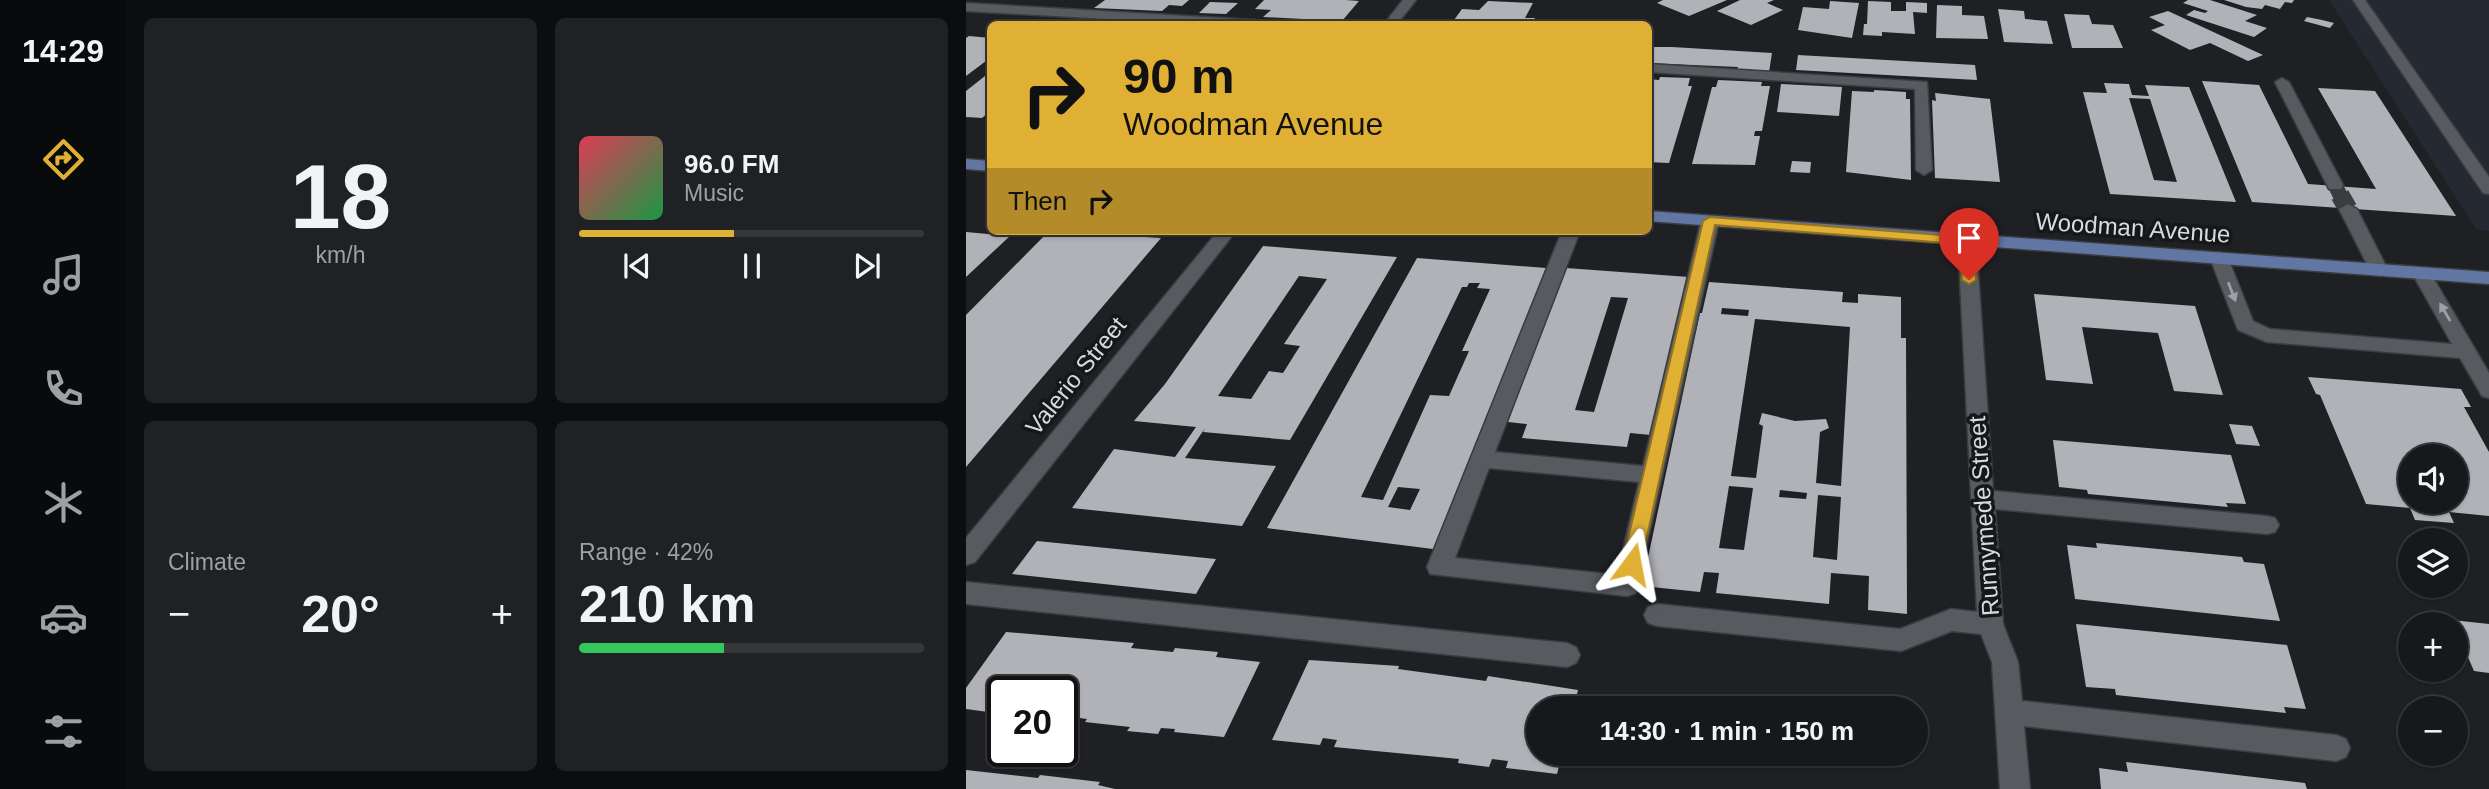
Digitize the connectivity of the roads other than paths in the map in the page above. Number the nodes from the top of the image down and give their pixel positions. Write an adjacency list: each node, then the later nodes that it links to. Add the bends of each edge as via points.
1 (1410, 0): 5 (street)
2 (2359, 0): 12 (street)
3 (966, 7): 4 (street)
4 (1204, 21)
5 (1392, 21)
6 (1652, 68): 10 (street, via 1922,85)
7 (2282, 82): 11 (street)
8 (966, 164): 9 (main road)
9 (987, 166)
10 (1924, 170)
11 (2335, 186)
12 (2489, 189)
13 (2348, 209): 20 (street)
14 (1652, 216): 15 (main road, Woodman Avenue)
15 (1710, 221): 18 (main road, Woodman Avenue); 26 (street)
16 (1224, 235): 29 (street, Valerio Street)
17 (1570, 235): 25 (street)
18 (1967, 241): 19 (main road, Woodman Avenue); 27 (street, Runnymede Street)
19 (2219, 258): 20 (main road, Woodman Avenue); 23 (street, one-way to 23, via 2245,325 2267,335)
20 (2379, 270): 21 (main road, Woodman Avenue)
21 (2421, 273): 22 (main road, Woodman Avenue); 23 (street, one-way to 21)
22 (2489, 278)
23 (2466, 352): 24 (street)
24 (2489, 391)
25 (1482, 459): 26 (street); 26 (street, via 1439,567 1626,586)
26 (1652, 475)
27 (1983, 499): 28 (street); 32 (street, Runnymede Street)
28 (2267, 526)
29 (966, 555)
30 (966, 593): 33 (street)
31 (1657, 614): 32 (street, via 1901,640 1951,620)
32 (1990, 624): 34 (street, Runnymede Street, via 2005,662)
33 (1567, 655)
34 (2009, 712): 35 (street); 36 (street, Runnymede Street)
35 (2336, 748)
36 (2015, 789)

